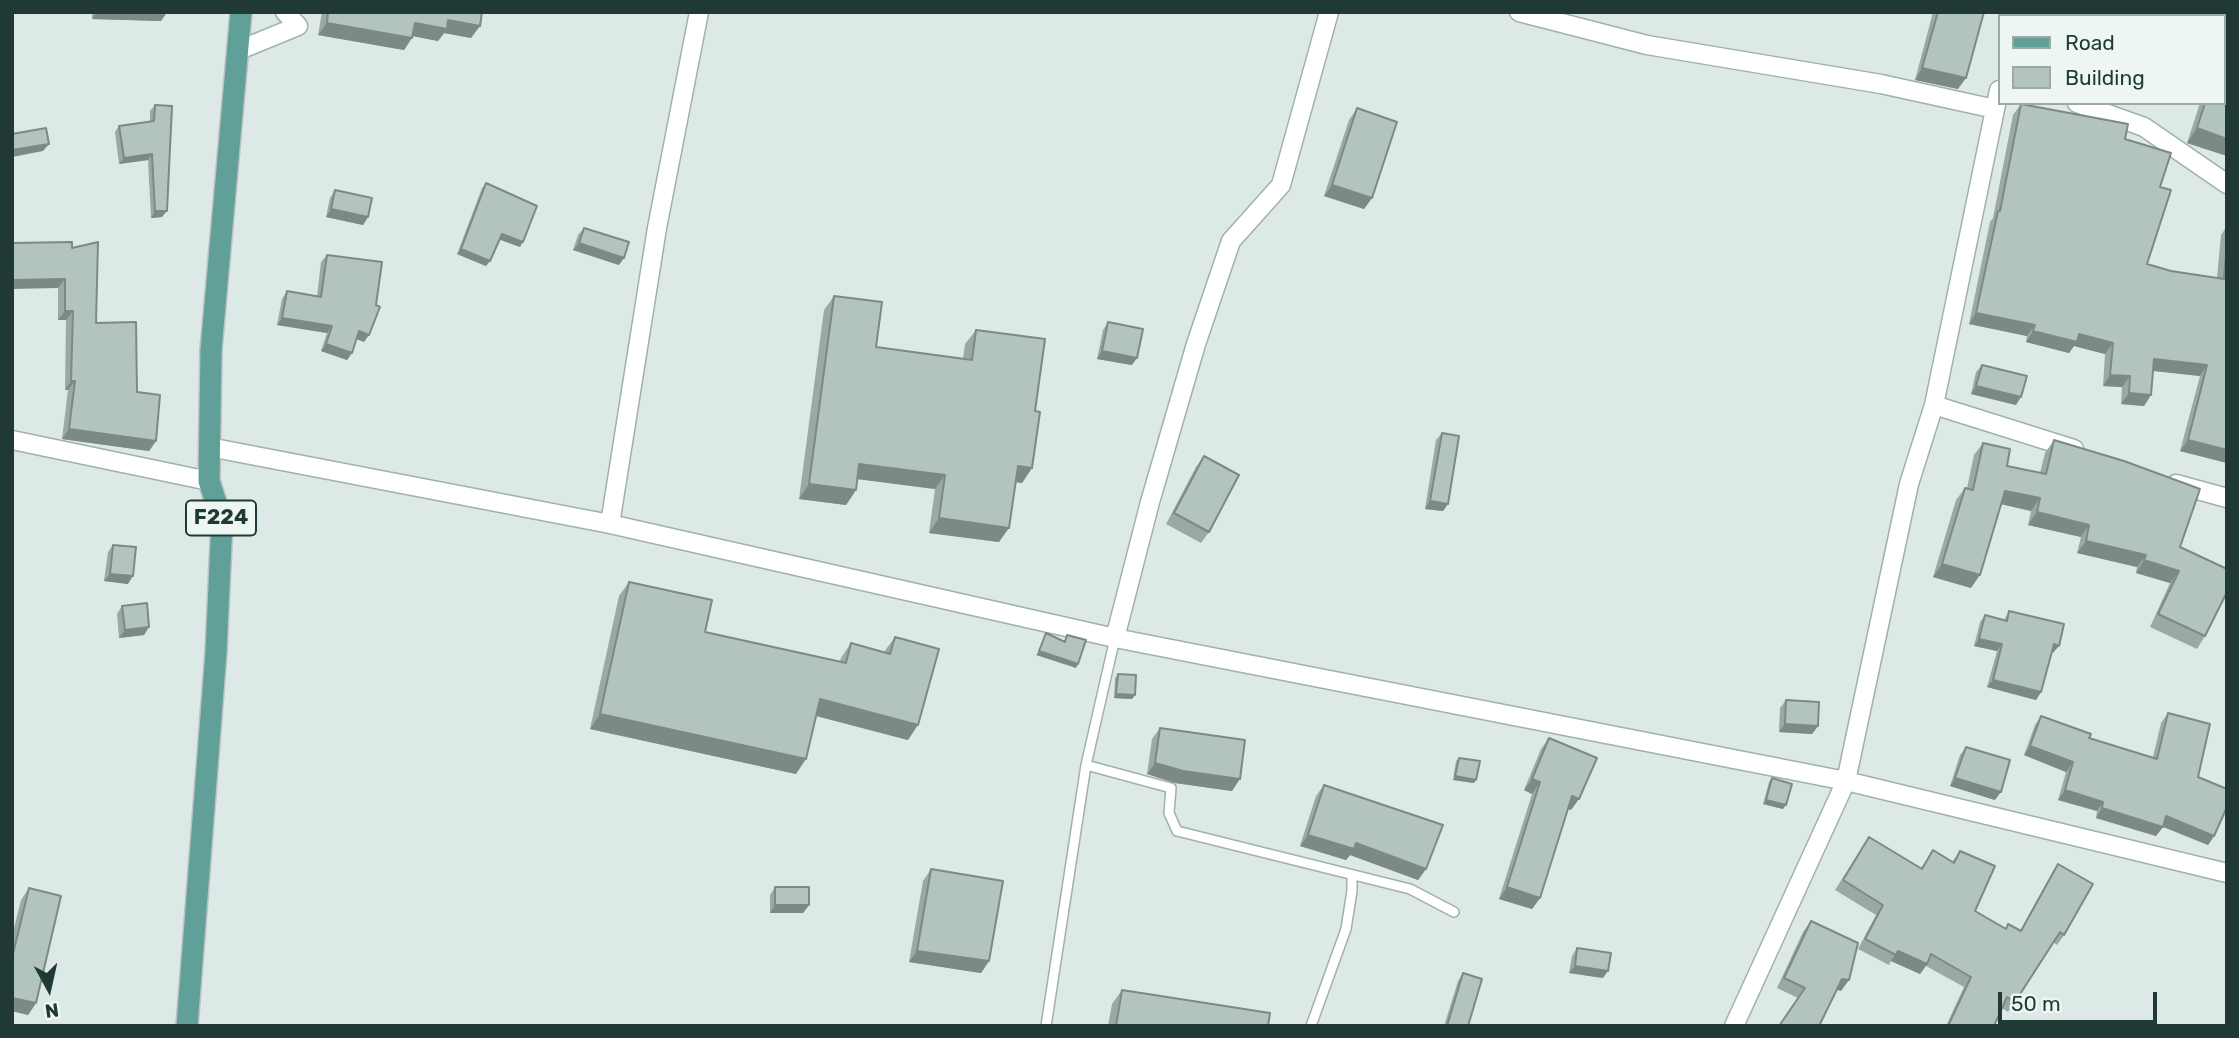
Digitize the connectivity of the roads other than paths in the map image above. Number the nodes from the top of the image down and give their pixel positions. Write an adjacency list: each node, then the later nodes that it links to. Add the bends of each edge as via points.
1 (241, 12): 6 (main road, F224)
2 (285, 12): 6 (street, via 298,26)
3 (699, 12): 18 (street, via 657,228)
4 (1329, 12): 19 (street, via 1281,185 1231,241 1192,357)
5 (1519, 12): 9 (street, via 1647,45 1881,83)
6 (237, 51): 13 (main road, F224, via 211,350)
7 (1997, 103): 9 (street)
8 (2083, 105): 10 (street, via 2144,127)
9 (1996, 109): 11 (street)
10 (2227, 184)
11 (1934, 405): 14 (street); 21 (street, via 1909,484)
12 (14, 443): 16 (street)
13 (209, 447): 16 (main road, F224); 18 (street)
14 (2092, 455)
15 (2156, 476): 17 (street)
16 (209, 481): 25 (main road, F224, via 222,521)
17 (2227, 498)
18 (610, 524): 19 (street)
19 (1115, 638): 20 (lane); 21 (street)
20 (1086, 765): 23 (lane, via 1171,788 1169,814 1177,831); 26 (lane)
21 (1846, 781): 22 (street); 28 (street)
22 (2227, 873)
23 (1352, 875): 24 (lane, via 1410,888); 27 (lane, via 1346,929)
24 (1454, 912)
25 (187, 1026)
26 (1046, 1026)
27 (1311, 1026)
28 (1734, 1026)

